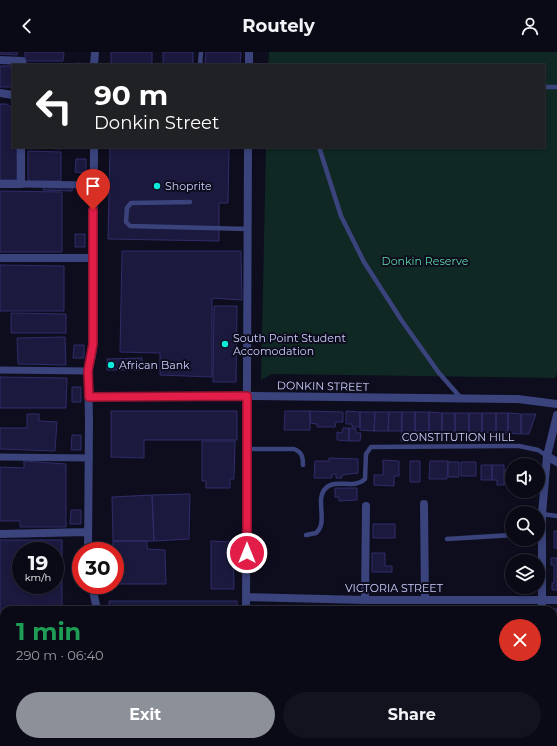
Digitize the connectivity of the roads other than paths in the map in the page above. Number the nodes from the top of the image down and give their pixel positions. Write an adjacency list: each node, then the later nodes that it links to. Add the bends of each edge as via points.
1 (95, 52): 6 (street)
2 (201, 52): 7 (lane)
3 (249, 52): 8 (street)
4 (0, 60): 5 (street, via 22,61)
5 (23, 64)
6 (94, 64)
7 (200, 64)
8 (249, 64)
9 (545, 87): 10 (lane)
10 (557, 87)
11 (0, 93): 12 (street)
12 (12, 94)
13 (21, 148): 18 (street)
14 (94, 148): 19 (street)
15 (248, 148): 21 (street)
16 (319, 148): 28 (lane, via 341,216 364,262 439,373)
17 (0, 184): 18 (street)
18 (21, 184): 19 (street)
19 (93, 185): 23 (street)
20 (190, 202): 21 (lane, via 131,203 127,208 126,222 130,226)
21 (248, 229): 26 (street)
22 (0, 258): 23 (street)
23 (92, 258): 25 (street, via 93,344)
24 (0, 370): 25 (street)
25 (88, 371): 27 (street)
26 (247, 396): 27 (street, DONKIN STREET); 28 (street, DONKIN STREET); 31 (street)
27 (89, 397): 34 (street)
28 (461, 398): 29 (street, DONKIN STREET, via 518,399)
29 (557, 404)
30 (557, 416): 32 (street)
31 (247, 449): 36 (lane, via 294,449 300,452); 50 (street)
32 (547, 456): 35 (street); 39 (street); 45 (lane, CONSTITUTION HILL, via 538,450 519,446 376,446 368,450 364,479 357,484 330,484 326,487 322,497 321,526 316,533)
33 (0, 457): 34 (street)
34 (89, 458): 42 (street)
35 (557, 462)
36 (303, 465)
37 (424, 504): 51 (street)
38 (366, 506): 52 (street)
39 (543, 506)
40 (545, 514): 41 (lane)
41 (557, 516)
42 (88, 532): 43 (street); 47 (street)
43 (0, 534)
44 (505, 534): 46 (lane)
45 (306, 535)
46 (446, 538)
47 (88, 542)
48 (540, 546): 53 (street)
49 (94, 594): 55 (street)
50 (246, 597): 52 (street, VICTORIA STREET); 56 (street)
51 (425, 599): 52 (street, VICTORIA STREET); 53 (street, VICTORIA STREET)
52 (365, 600)
53 (542, 600): 54 (street, VICTORIA STREET); 57 (street)
54 (557, 600)
55 (96, 606)
56 (246, 606)
57 (542, 606)

